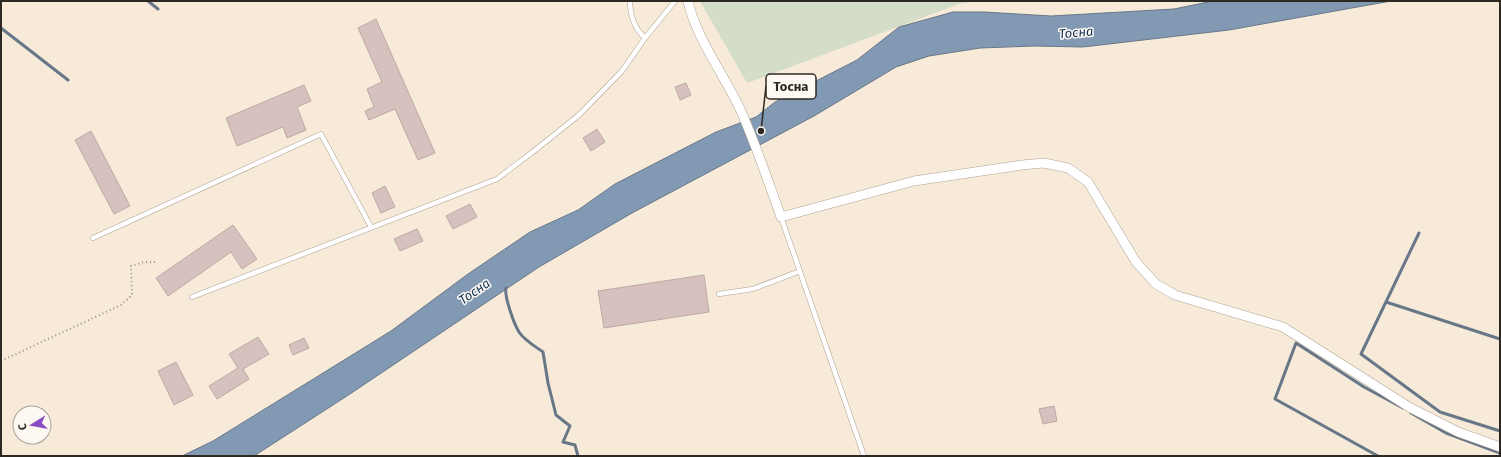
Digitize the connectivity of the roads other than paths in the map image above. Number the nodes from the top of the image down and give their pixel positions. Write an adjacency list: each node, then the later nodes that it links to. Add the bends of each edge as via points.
1 (630, 1): 4 (lane, via 630,14)
2 (675, 1): 4 (lane)
3 (688, 1): 5 (street, via 694,20 740,110)
4 (645, 38): 6 (lane, via 622,71 579,115 497,178)
5 (781, 217): 8 (lane); 11 (street, via 914,181 1044,163 1068,168 1088,182 1136,262 1156,284 1175,295 1283,327 1409,407 1458,432)
6 (370, 228): 7 (lane, via 321,134); 10 (lane)
7 (93, 238)
8 (800, 271): 9 (lane, via 754,289); 12 (lane)
9 (719, 294)
10 (192, 297)
11 (1500, 446)
12 (864, 456)

